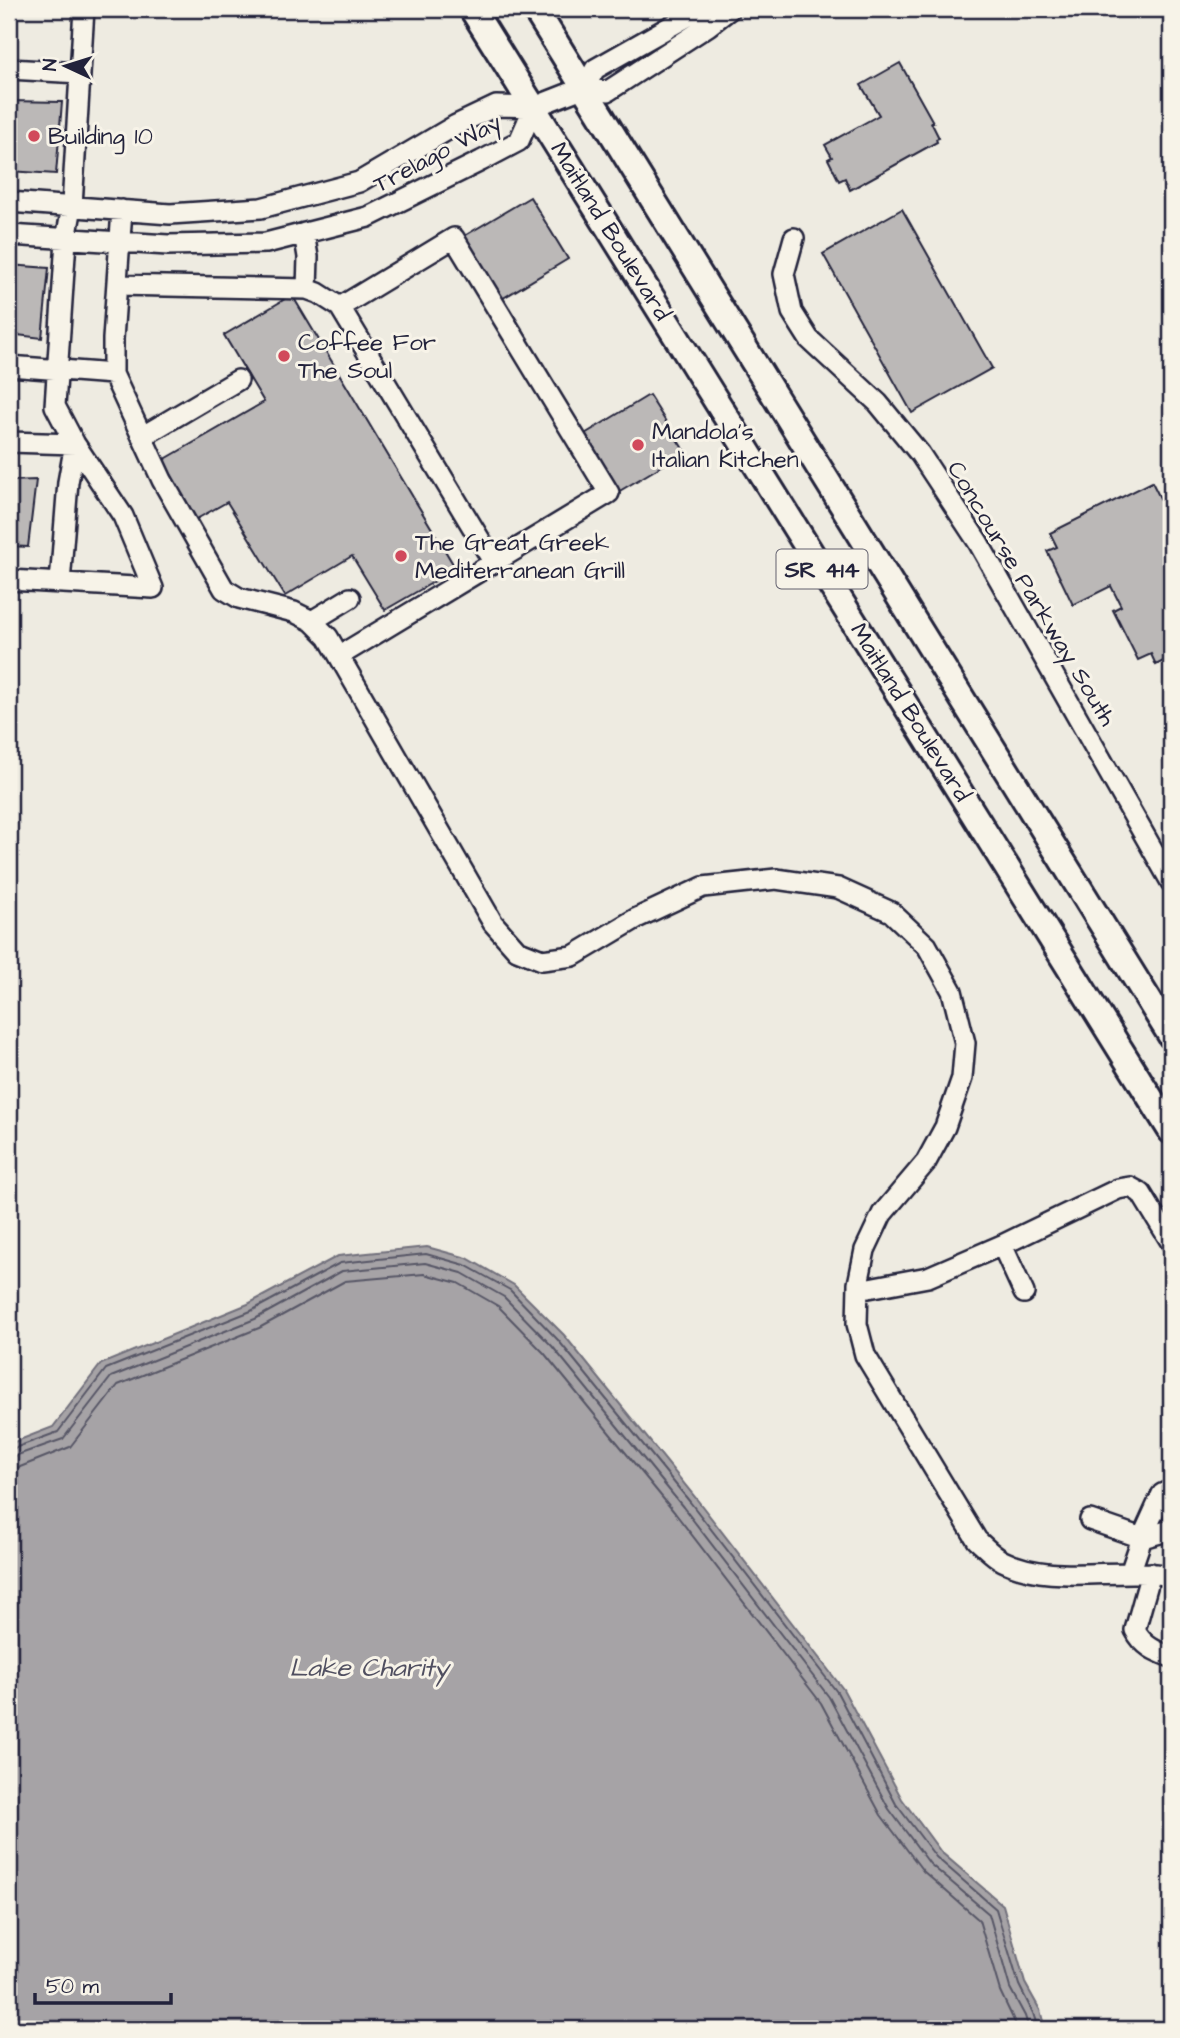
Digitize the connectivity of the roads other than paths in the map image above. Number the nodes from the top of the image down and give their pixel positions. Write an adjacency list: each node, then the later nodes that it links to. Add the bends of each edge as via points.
1 (84, 9): 7 (street)
2 (472, 9): 9 (main road, Maitland Boulevard / SR 414)
3 (535, 9): 8 (main road, Maitland Boulevard)
4 (701, 9): 8 (street, via 595,69)
5 (730, 9): 8 (street, via 608,90)
6 (9, 69): 7 (street)
7 (80, 73): 11 (street)
8 (586, 87): 9 (street); 35 (main road, Maitland Boulevard / SR 414)
9 (534, 107): 12 (street, Trelago Way, via 496,106 359,182 261,208 170,214); 13 (street, Trelago Way, via 519,141 368,217); 36 (main road, Maitland Boulevard / SR 414)
10 (9, 202): 11 (street, Trelago Way)
11 (72, 206): 12 (street, Trelago Way); 16 (street)
12 (122, 210): 17 (street)
13 (304, 233): 17 (street, Trelago Way, via 266,243); 19 (street)
14 (9, 235): 16 (street, Trelago Way)
15 (794, 239): 34 (street, Concourse Parkway South, via 784,274 792,312 809,339 887,414 920,454 978,542)
16 (66, 240): 17 (street, Trelago Way); 22 (street)
17 (120, 243): 18 (street)
18 (117, 285): 19 (street); 23 (street)
19 (307, 289): 20 (street)
20 (340, 307): 28 (street); 28 (street, via 454,238 609,493)
21 (9, 366): 22 (street)
22 (58, 371): 23 (street); 27 (street, via 55,406)
23 (113, 374): 25 (street)
24 (238, 380): 25 (street)
25 (143, 436): 32 (street, via 162,480 225,589 239,598)
26 (9, 442): 27 (street)
27 (75, 444): 30 (street); 30 (street, via 122,516 153,588)
28 (494, 563): 33 (street)
29 (9, 580): 30 (street)
30 (60, 583)
31 (350, 598): 32 (street)
32 (312, 621): 33 (street)
33 (339, 656): 39 (street, via 492,923 517,950 542,961 573,956 637,918 703,887 776,879 838,888 891,912 927,946 953,991 965,1043 962,1078 945,1127 926,1161 882,1214 865,1250)
34 (1171, 882)
35 (1171, 1036)
36 (1171, 1130)
37 (1171, 1242): 38 (street, via 1141,1193 1129,1187)
38 (1002, 1245): 39 (street, via 928,1277); 40 (street)
39 (858, 1290): 45 (street, via 858,1324 865,1355 977,1540 1000,1560 1025,1569)
40 (1024, 1293)
41 (1171, 1490): 44 (street, via 1162,1494)
42 (1090, 1520): 44 (street)
43 (1171, 1530): 44 (street)
44 (1142, 1538): 45 (street)
45 (1130, 1573): 46 (street)
46 (1151, 1573): 47 (street); 48 (street); 49 (street, via 1135,1630 1153,1651)
47 (1171, 1576)
48 (1171, 1589)
49 (1171, 1657)

